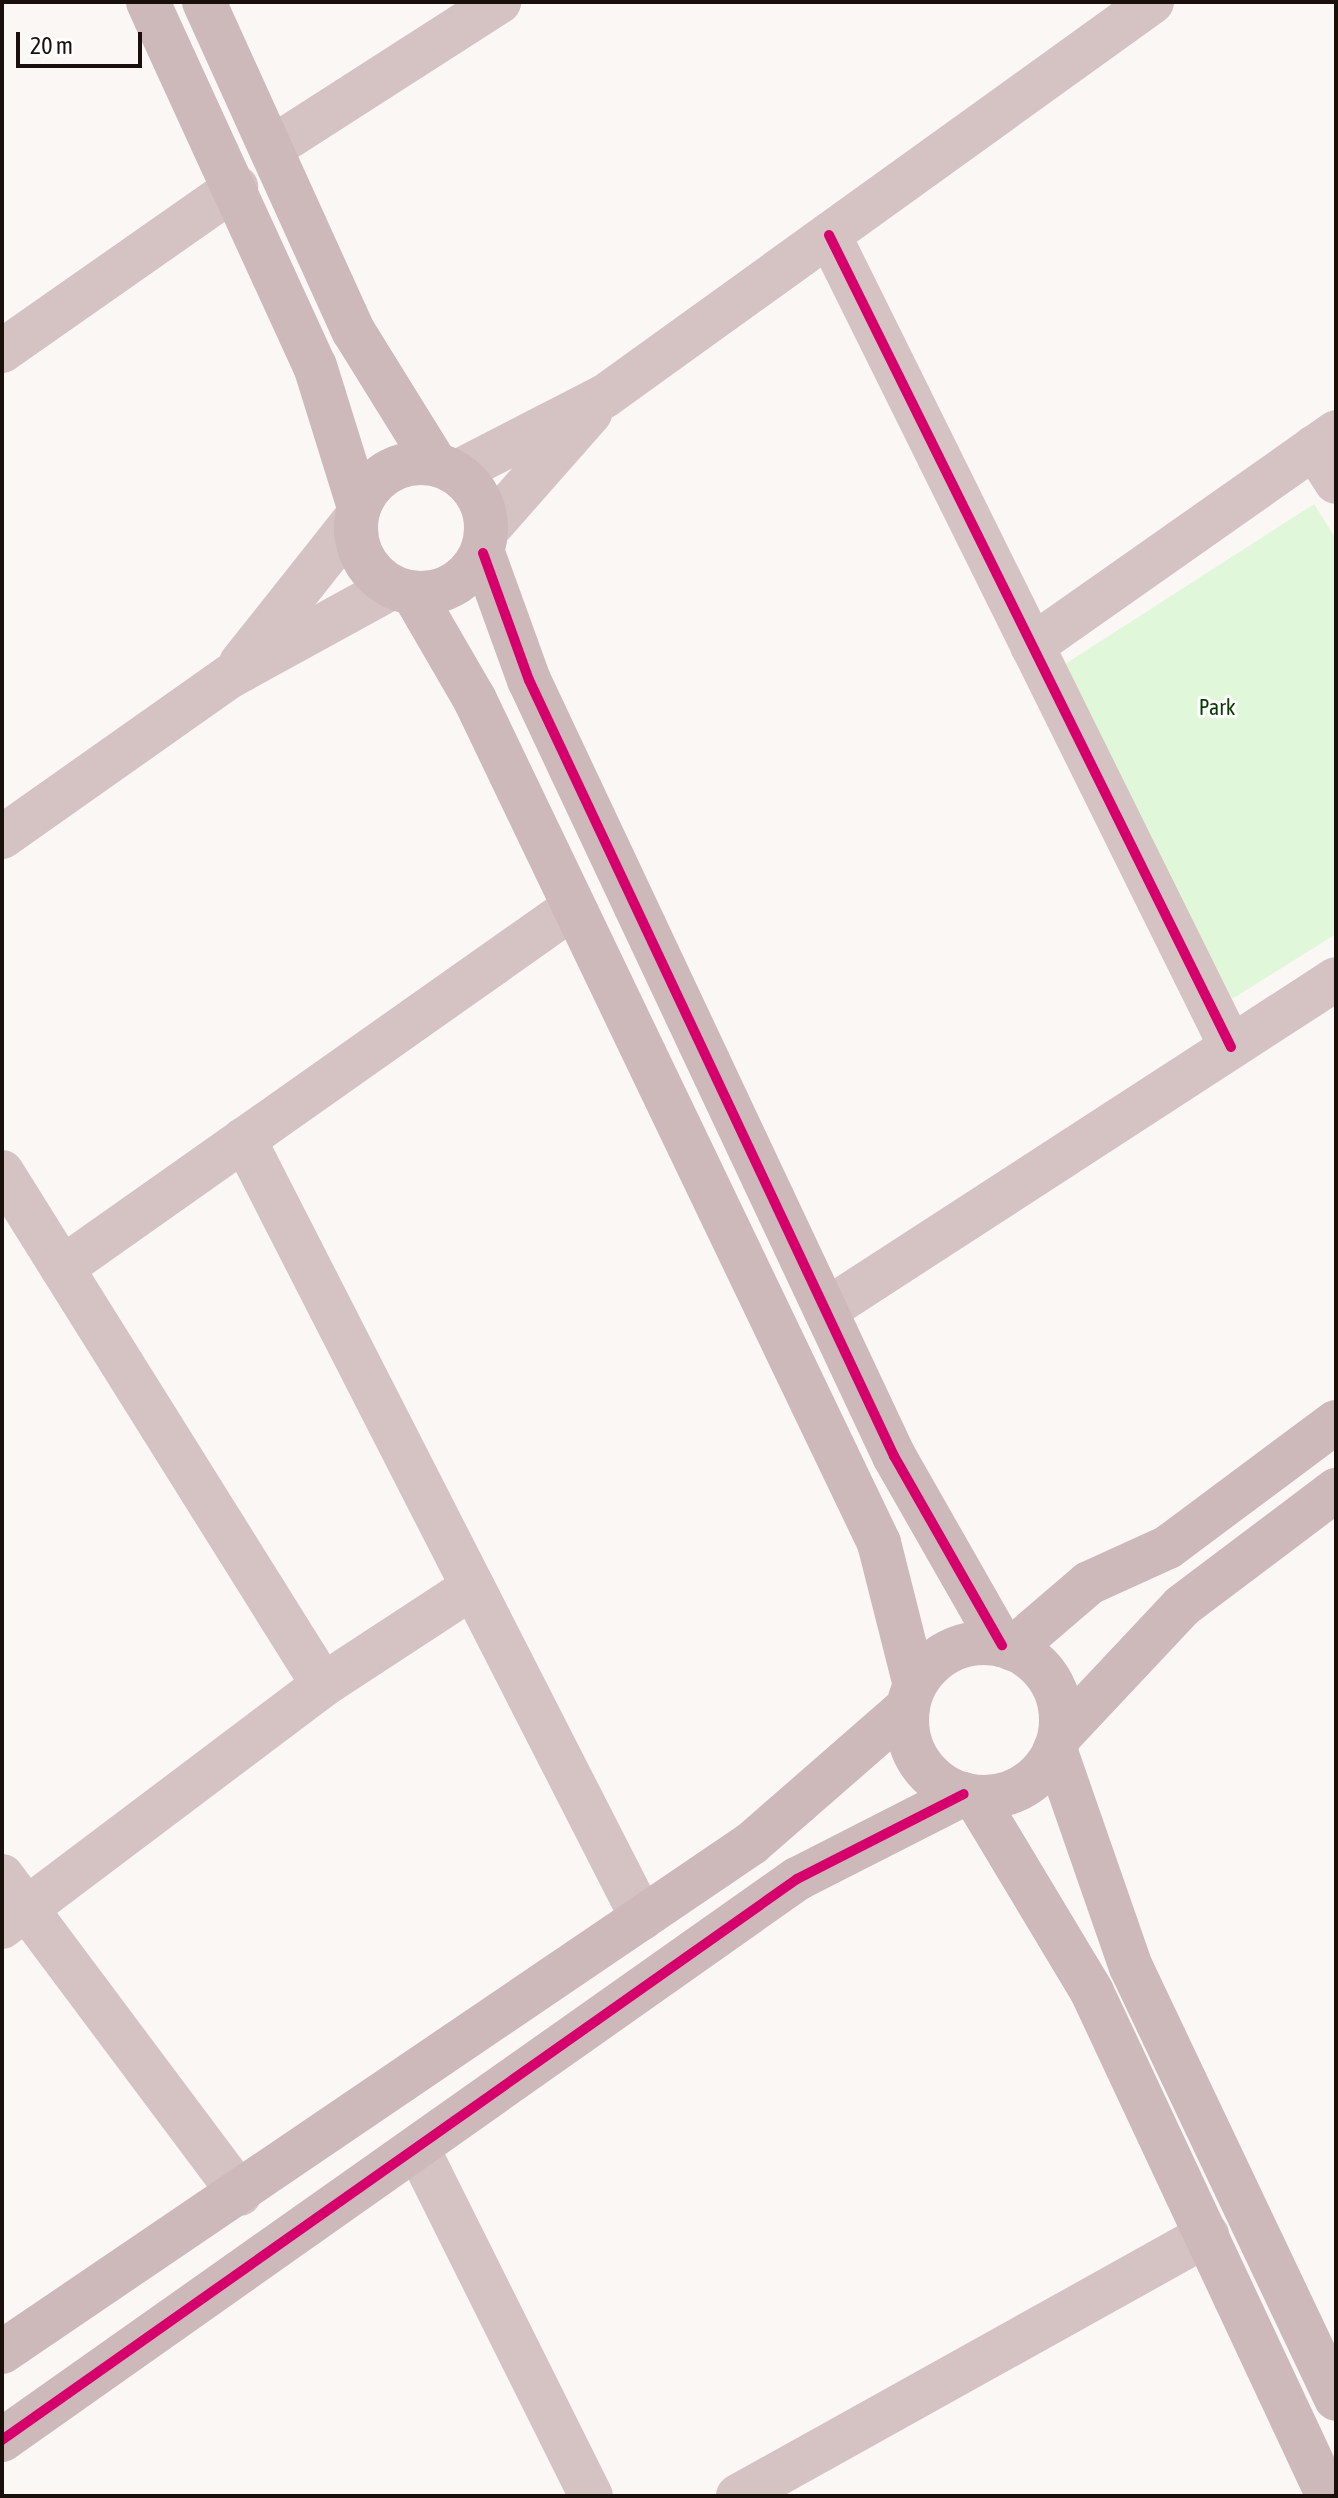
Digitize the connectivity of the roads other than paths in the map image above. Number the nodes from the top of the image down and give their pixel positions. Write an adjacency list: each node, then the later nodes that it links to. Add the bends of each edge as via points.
1 (148, 2): 6 (street)
2 (204, 2): 5 (street)
3 (499, 2): 5 (street)
4 (1152, 2): 7 (street)
5 (273, 147): 11 (street, via 354,332)
6 (236, 187): 8 (street); 12 (street, via 315,366)
7 (829, 235): 9 (street); 15 (street)
8 (2, 351)
9 (605, 396): 11 (street); 13 (street)
10 (1329, 454): 15 (street)
11 (446, 468): 12 (street, via 391,470); 13 (street, via 473,488)
12 (358, 513): 14 (street, via 363,559); 16 (street)
13 (485, 541): 14 (street, via 453,585); 24 (street, via 529,680)
14 (403, 590): 16 (street); 18 (street, via 475,700)
15 (1032, 646): 20 (street)
16 (229, 677): 17 (street)
17 (2, 837)
18 (571, 909): 21 (street); 30 (street, via 879,1543)
19 (1336, 979): 20 (street)
20 (1231, 1047): 24 (street)
21 (244, 1139): 23 (street); 27 (street)
22 (2, 1172): 23 (street)
23 (62, 1268): 29 (street)
24 (826, 1310): 28 (street, via 894,1456)
25 (1336, 1422): 28 (street, via 1168,1547 1089,1583)
26 (1336, 1490): 31 (street, via 1182,1606)
27 (473, 1587): 29 (street); 34 (street)
28 (1007, 1647): 30 (street, via 955,1647); 31 (street, via 1043,1669 1055,1689)
29 (323, 1685): 33 (street)
30 (911, 1696): 32 (street, via 919,1762); 34 (street, via 752,1843)
31 (1058, 1742): 32 (street, via 1018,1790); 39 (street, via 1131,1967)
32 (969, 1795): 35 (street, via 797,1879); 37 (street, via 1092,1992)
33 (10, 1904): 36 (street)
34 (642, 1918): 36 (street)
35 (419, 2151): 40 (street); 41 (street)
36 (240, 2194): 38 (street)
37 (1207, 2235): 42 (street); 43 (street)
38 (2, 2352)
39 (1336, 2399)
40 (2, 2440)
41 (591, 2496)
42 (738, 2496)
43 (1328, 2496)

